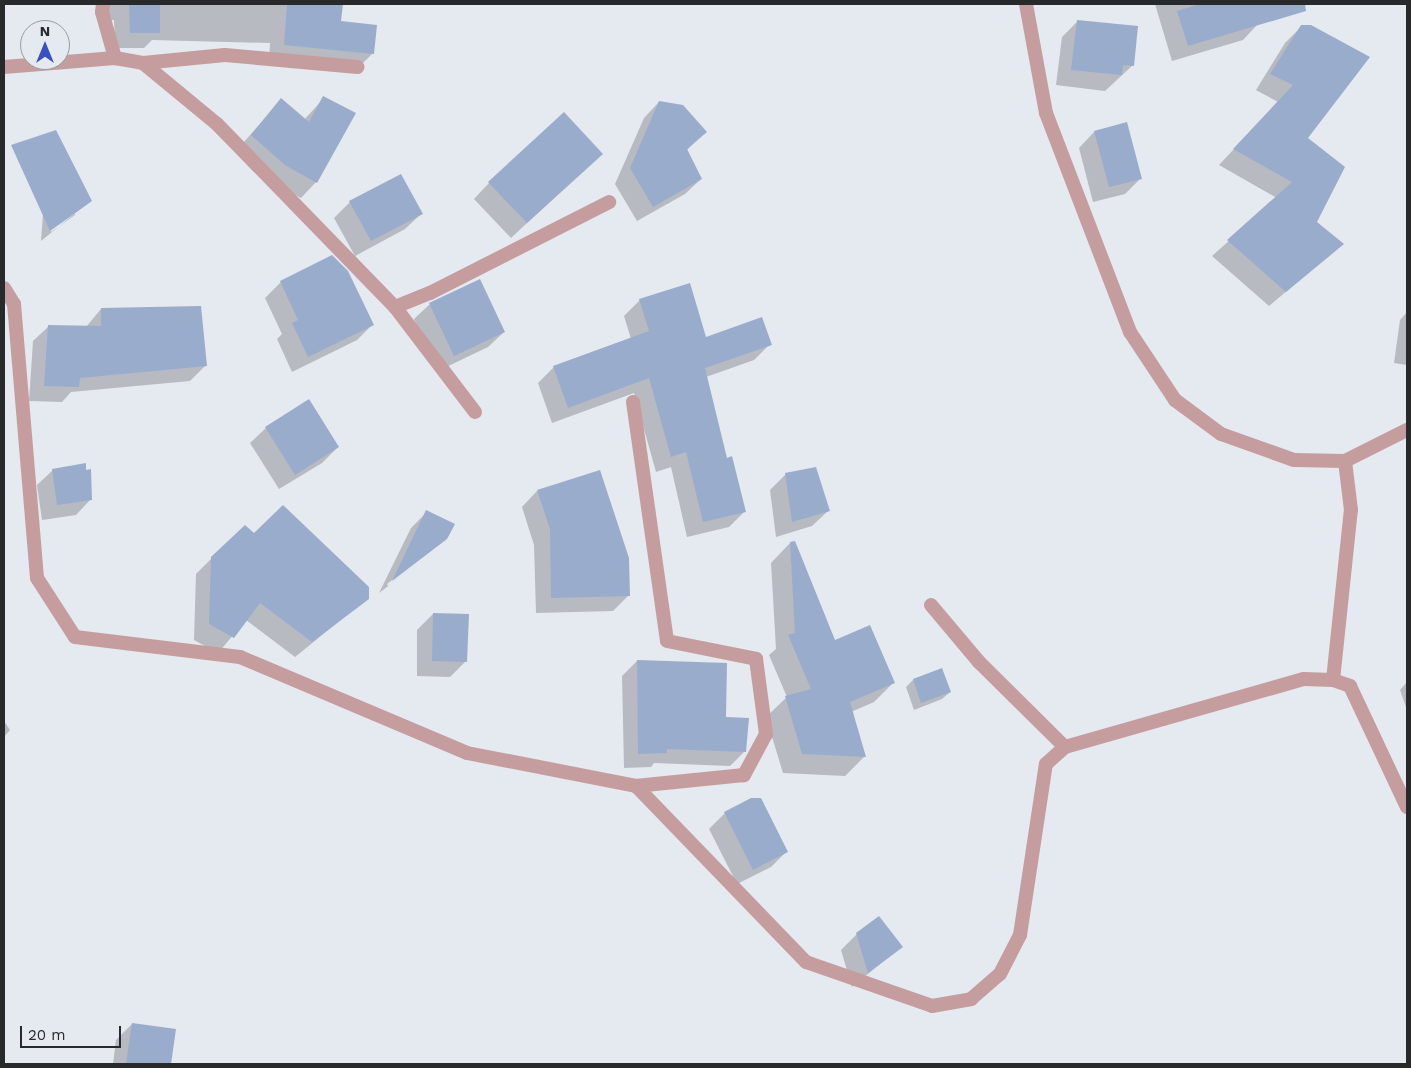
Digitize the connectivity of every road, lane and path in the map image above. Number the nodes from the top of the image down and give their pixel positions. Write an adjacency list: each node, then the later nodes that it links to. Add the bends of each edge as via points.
1 (103, 4): 3 (street, via 102,12)
2 (1026, 4): 13 (street, via 1046,114 1130,332 1175,400 1221,434 1294,460)
3 (115, 58): 4 (street); 6 (street)
4 (143, 63): 5 (street, via 225,55); 9 (street, via 217,124)
5 (357, 66)
6 (4, 68)
7 (609, 202): 9 (street, via 430,293)
8 (4, 288): 17 (street, via 14,304 37,578 75,637 240,657 467,753)
9 (395, 307): 11 (street)
10 (633, 402): 17 (street, via 667,641 756,659 766,734 744,775)
11 (475, 412)
12 (1407, 430): 13 (street)
13 (1345, 461): 15 (street, via 1351,510)
14 (931, 605): 16 (street, via 979,662)
15 (1334, 680): 16 (street, via 1304,678); 18 (street, via 1350,686)
16 (1065, 747): 17 (street, via 1046,764 1020,935 1000,974 970,999 932,1006 806,962)
17 (636, 786)
18 (1407, 808)

